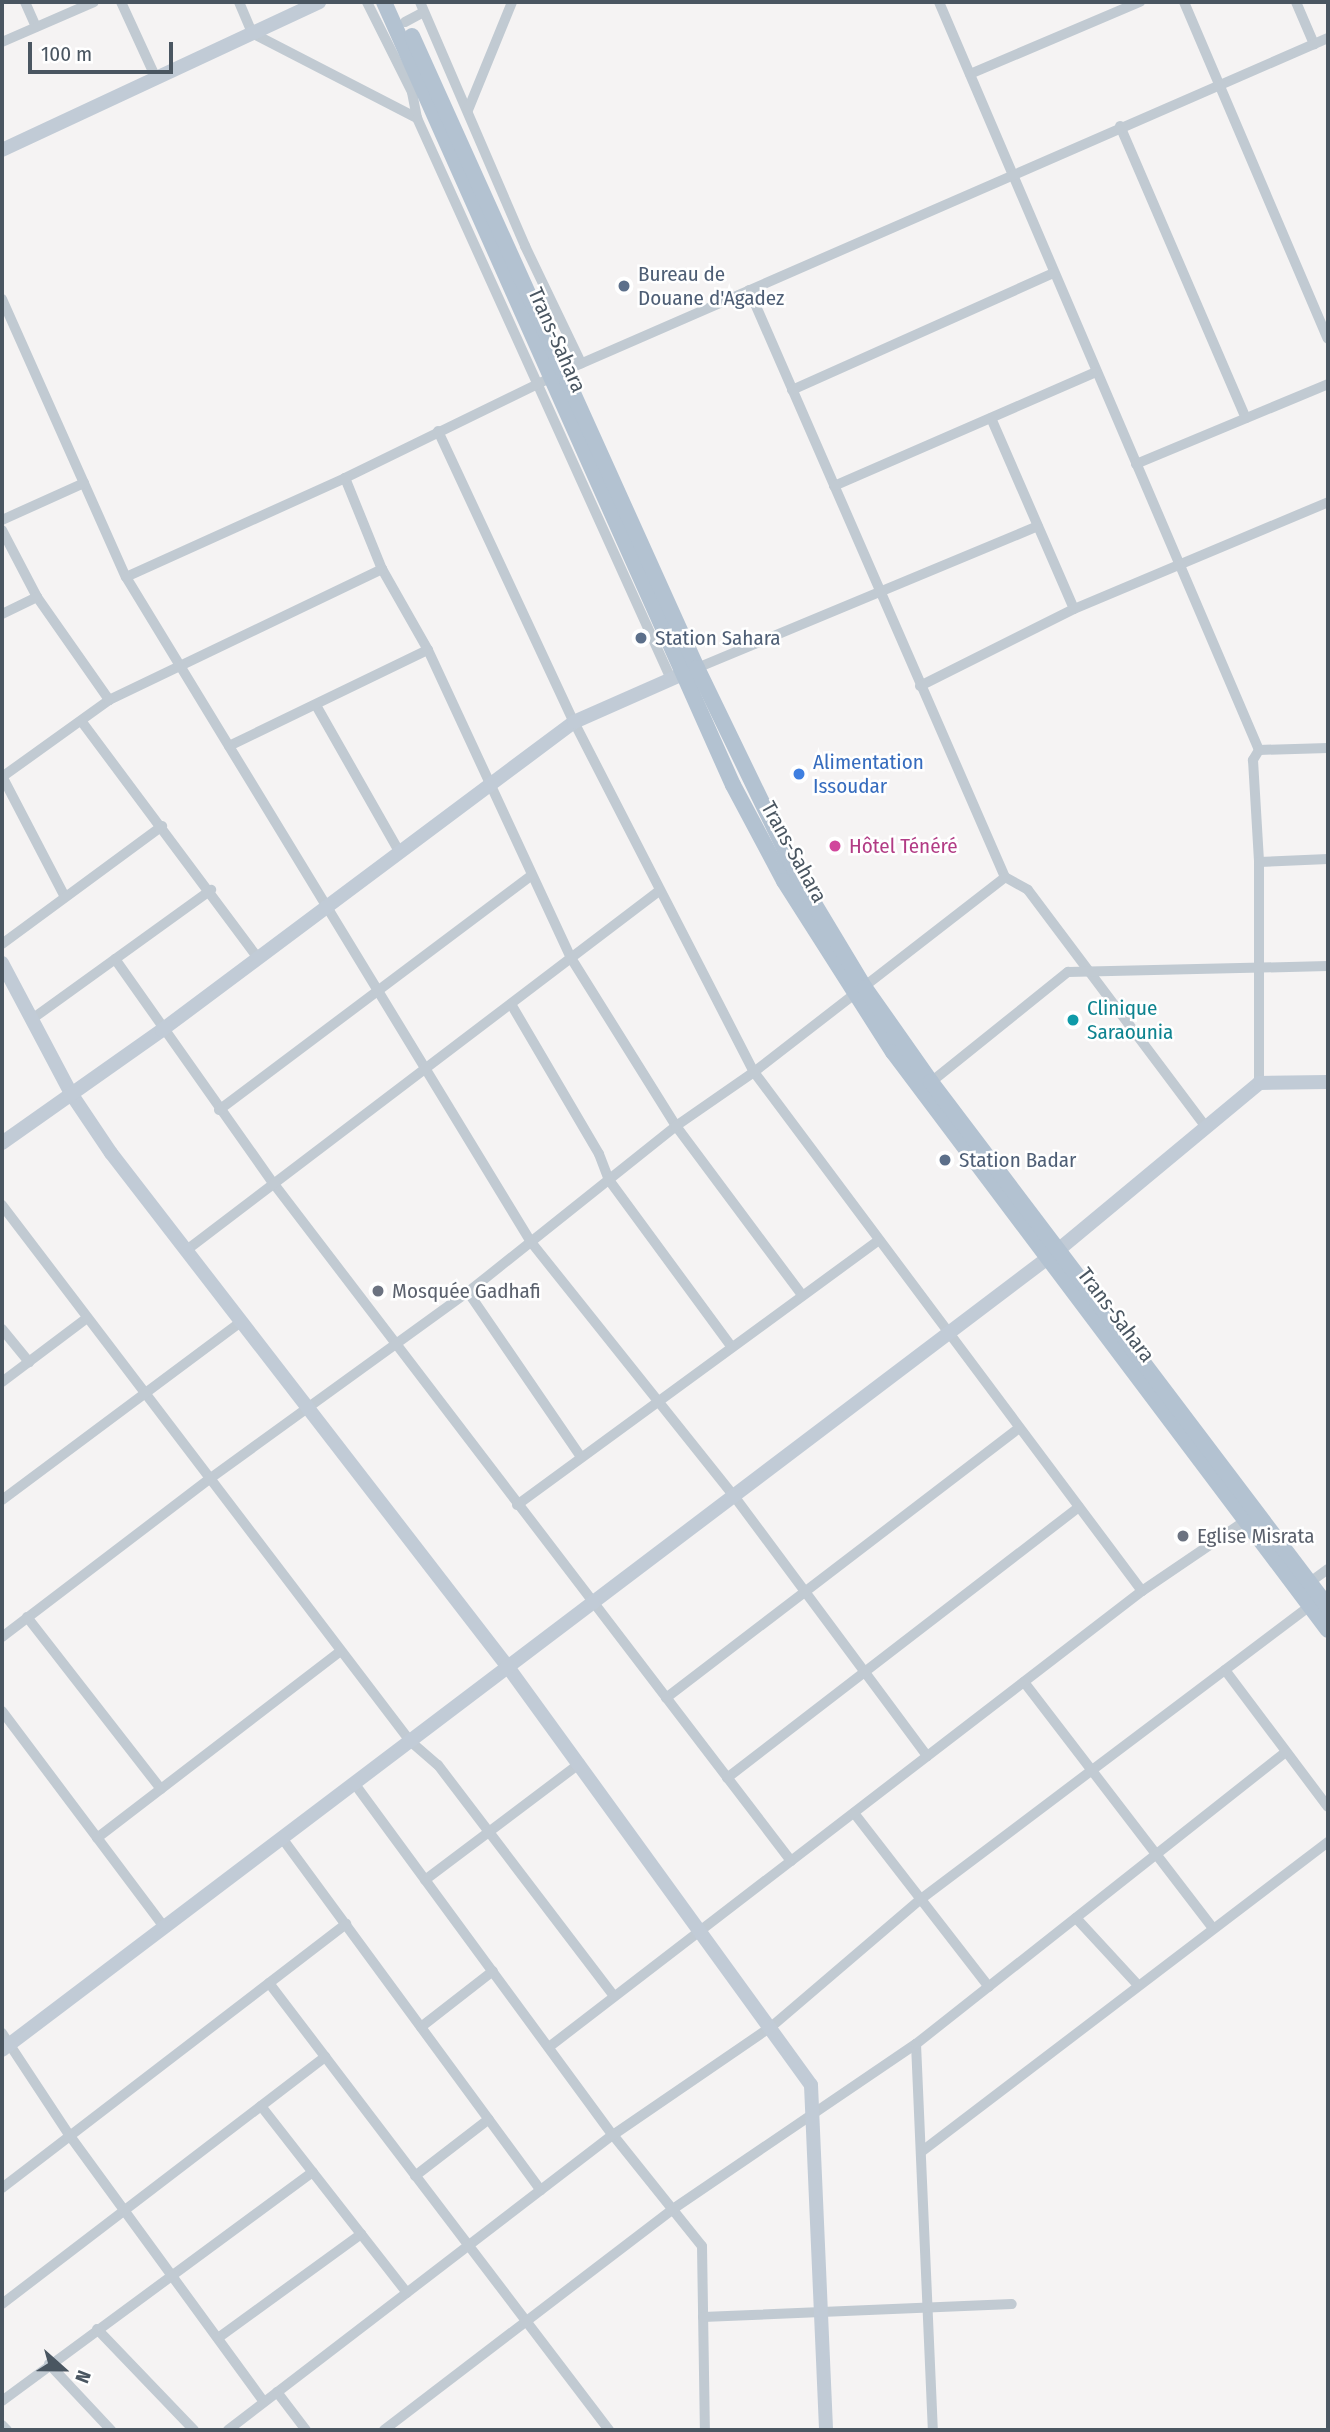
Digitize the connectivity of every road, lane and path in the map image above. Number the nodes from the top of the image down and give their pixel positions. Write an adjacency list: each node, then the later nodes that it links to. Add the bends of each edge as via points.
1 (25, 2): 17 (street)
2 (94, 2): 17 (street)
3 (121, 2): 23 (street)
4 (239, 2): 18 (street)
5 (319, 2): 18 (street)
6 (367, 2): 26 (street, via 412,92)
7 (384, 2): 36 (main road, Trans-Sahara)
8 (396, 2): 16 (main road, Trans-Sahara)
9 (419, 2): 15 (street)
10 (512, 2): 25 (street)
11 (939, 2): 22 (street)
12 (1140, 2): 22 (street)
13 (1184, 2): 24 (street)
14 (1296, 2): 21 (street)
15 (424, 12): 16 (street); 25 (street)
16 (405, 22): 36 (main road, Trans-Sahara)
17 (36, 27): 20 (street)
18 (253, 33): 23 (street); 26 (street)
19 (1328, 38): 21 (street)
20 (2, 42)
21 (1314, 44): 24 (street)
22 (970, 74): 29 (street)
23 (156, 78): 28 (street)
24 (1220, 84): 27 (street); 33 (street)
25 (468, 110): 34 (street)
26 (417, 118): 36 (street)
27 (1120, 127): 29 (street); 40 (street)
28 (2, 150)
29 (1012, 174): 30 (street); 31 (street)
30 (1054, 273): 35 (street); 38 (street)
31 (748, 290): 34 (street); 38 (street)
32 (2, 299): 44 (street)
33 (1328, 339)
34 (581, 363): 36 (street)
35 (1096, 372): 39 (street); 42 (street)
36 (551, 377): 41 (street); 59 (main road, Trans-Sahara); 59 (street)
37 (1328, 384): 40 (street)
38 (792, 390): 45 (street)
39 (991, 418): 45 (street); 48 (street)
40 (1246, 418): 42 (street)
41 (438, 430): 43 (street); 64 (street)
42 (1136, 464): 50 (street)
43 (345, 478): 51 (street); 52 (street)
44 (84, 483): 47 (street); 52 (street)
45 (834, 486): 53 (street)
46 (1328, 502): 50 (street)
47 (2, 520)
48 (1038, 527): 53 (street); 55 (street)
49 (2, 530): 54 (street)
50 (1180, 566): 55 (street); 67 (street)
51 (382, 569): 57 (street); 58 (street)
52 (127, 577): 58 (street)
53 (880, 590): 59 (street); 60 (street)
54 (37, 597): 56 (street); 61 (street)
55 (1074, 609): 60 (street)
56 (2, 614)
57 (428, 650): 62 (street); 69 (street)
58 (177, 665): 61 (street); 65 (street)
59 (684, 674): 64 (street); 89 (main road, Trans-Sahara)
60 (920, 686): 75 (street)
61 (109, 700): 63 (street)
62 (317, 707): 65 (street); 71 (street)
63 (82, 722): 68 (street); 70 (street)
64 (574, 722): 69 (street); 77 (street)
65 (229, 746): 79 (street)
66 (1328, 748): 67 (street)
67 (1259, 750): 73 (street, via 1253,760)
68 (2, 777): 78 (street)
69 (488, 785): 71 (street); 74 (street)
70 (162, 826): 76 (street); 78 (street)
71 (400, 853): 79 (street)
72 (1328, 859): 73 (street)
73 (1259, 862): 86 (street)
74 (533, 875): 82 (street); 88 (street)
75 (1005, 877): 87 (street, via 1028,890); 89 (street)
76 (211, 890): 81 (street); 83 (street)
77 (659, 891): 82 (street); 94 (street)
78 (65, 897): 80 (street)
79 (325, 909): 81 (street); 88 (street)
80 (2, 944)
81 (258, 958): 92 (street)
82 (571, 958): 90 (street); 101 (street)
83 (115, 959): 91 (street); 92 (street)
84 (2, 963): 91 (street)
85 (1328, 966): 86 (street)
86 (1259, 967): 87 (street); 97 (street)
87 (1090, 973): 95 (street, via 1069,972); 102 (street)
88 (376, 989): 93 (street); 99 (street)
89 (860, 991): 94 (street); 95 (main road, Trans-Sahara); 100 (main road, Trans-Sahara)
90 (511, 1004): 93 (street); 104 (street, via 599,1154)
91 (32, 1019): 98 (street)
92 (162, 1030): 98 (street); 99 (street)
93 (426, 1069): 105 (street); 108 (street)
94 (754, 1072): 101 (street); 107 (street)
95 (931, 1082): 100 (main road, Trans-Sahara)
96 (1328, 1082): 97 (street)
97 (1259, 1083): 102 (street)
98 (72, 1095): 103 (street); 109 (street, via 111,1153)
99 (219, 1110): 105 (street)
100 (944, 1110): 110 (main road, Trans-Sahara)
101 (676, 1126): 104 (street); 112 (street)
102 (1206, 1127): 110 (street)
103 (2, 1143)
104 (609, 1180): 108 (street); 118 (street)
105 (274, 1184): 109 (street); 117 (street)
106 (4, 1212): 113 (street)
107 (878, 1241): 112 (street); 116 (street)
108 (531, 1242): 111 (street); 122 (street)
109 (188, 1250): 114 (street)
110 (1052, 1255): 116 (street); 126 (main road, Trans-Sahara)
111 (468, 1292): 117 (street); 125 (street)
112 (801, 1294): 118 (street)
113 (87, 1318): 119 (street); 121 (street)
114 (242, 1321): 121 (street); 123 (street)
115 (2, 1329): 119 (street)
116 (948, 1334): 124 (street); 128 (street)
117 (397, 1345): 123 (street); 130 (street)
118 (731, 1346): 122 (street)
119 (29, 1362): 120 (street)
120 (2, 1382)
121 (144, 1394): 127 (street); 129 (street)
122 (658, 1400): 125 (street); 128 (street)
123 (310, 1409): 127 (street); 143 (street)
124 (1019, 1429): 131 (street); 136 (street)
125 (581, 1458): 130 (street)
126 (1218, 1472): 132 (main road, Trans-Sahara); 134 (main road, Trans-Sahara)
127 (208, 1480): 139 (street); 142 (street)
128 (734, 1496): 136 (street); 137 (street)
129 (2, 1500)
130 (517, 1505): 137 (street)
131 (1079, 1507): 135 (street); 145 (street)
132 (1245, 1521): 134 (main road, Trans-Sahara); 135 (street)
133 (1328, 1569): 134 (street)
134 (1305, 1586): 138 (main road, Trans-Sahara)
135 (1142, 1591): 146 (street)
136 (806, 1593): 145 (street); 147 (street)
137 (592, 1604): 143 (street); 147 (street)
138 (1320, 1604): 140 (main road, Trans-Sahara); 144 (street)
139 (27, 1617): 141 (street); 156 (street)
140 (1328, 1630)
141 (2, 1637)
142 (341, 1651): 149 (street); 156 (street)
143 (508, 1667): 149 (street); 152 (street)
144 (1225, 1670): 150 (street); 153 (street)
145 (864, 1672): 151 (street); 154 (street)
146 (1024, 1682): 151 (street); 153 (street)
147 (666, 1698): 154 (street)
148 (2, 1711): 160 (street)
149 (410, 1741): 155 (street); 159 (street, via 438,1765)
150 (1286, 1752): 157 (street); 163 (street)
151 (927, 1756): 158 (street)
152 (580, 1763): 159 (street); 171 (street)
153 (1092, 1770): 163 (street); 166 (street)
154 (727, 1778): 164 (street)
155 (354, 1783): 161 (street); 165 (street)
156 (161, 1789): 160 (street)
157 (1328, 1807)
158 (854, 1813): 164 (street); 166 (street)
159 (490, 1830): 165 (street); 176 (street)
160 (97, 1838): 169 (street)
161 (282, 1838): 168 (street); 169 (street)
162 (1328, 1842): 170 (street)
163 (1157, 1854): 167 (street); 170 (street)
164 (791, 1861): 171 (street)
165 (425, 1880): 172 (street)
166 (921, 1899): 175 (street); 178 (street)
167 (1076, 1918): 174 (street); 175 (street)
168 (346, 1924): 173 (street); 177 (street)
169 (164, 1927): 179 (street)
170 (1212, 1927): 174 (street)
171 (703, 1929): 176 (street); 178 (street)
172 (492, 1971): 177 (street); 181 (street)
173 (269, 1983): 182 (street); 187 (street)
174 (1136, 1984): 188 (street)
175 (989, 1986): 180 (street)
176 (614, 1996): 181 (street)
177 (421, 2027): 185 (street)
178 (771, 2027): 184 (street, via 811,2085); 186 (street)
179 (4, 2042): 187 (street)
180 (916, 2044): 184 (street); 188 (street)
181 (549, 2047): 186 (street)
182 (325, 2057): 183 (street); 190 (street)
183 (261, 2106): 189 (street); 194 (street)
184 (813, 2111): 193 (street); 202 (street)
185 (489, 2119): 190 (street); 192 (street)
186 (613, 2135): 192 (street); 193 (street)
187 (70, 2136): 191 (street); 194 (street)
188 (921, 2152): 201 (street)
189 (313, 2172): 195 (street); 197 (street)
190 (415, 2176): 196 (street)
191 (2, 2188)
192 (541, 2190): 196 (street)
193 (673, 2209): 203 (street, via 702,2246); 204 (street)
194 (125, 2212): 197 (street); 199 (street)
195 (361, 2234): 198 (street); 206 (street)
196 (468, 2246): 198 (street); 204 (street)
197 (172, 2275): 205 (street); 206 (street)
198 (407, 2293): 208 (street)
199 (2, 2304)
200 (1012, 2304): 201 (street)
201 (928, 2309): 202 (street); 221 (street)
202 (822, 2312): 203 (street); 220 (street)
203 (703, 2317): 219 (street)
204 (527, 2323): 217 (street); 218 (street)
205 (97, 2329): 207 (street); 214 (street)
206 (218, 2338): 210 (street)
207 (49, 2364): 209 (street); 213 (street)
208 (277, 2392): 210 (street); 216 (street)
209 (2, 2401)
210 (264, 2402): 215 (street)
211 (2, 2425): 212 (street)
212 (7, 2430)
213 (111, 2430)
214 (194, 2430)
215 (228, 2430)
216 (306, 2430)
217 (384, 2430)
218 (609, 2430)
219 (705, 2430)
220 (826, 2430)
221 (933, 2430)

